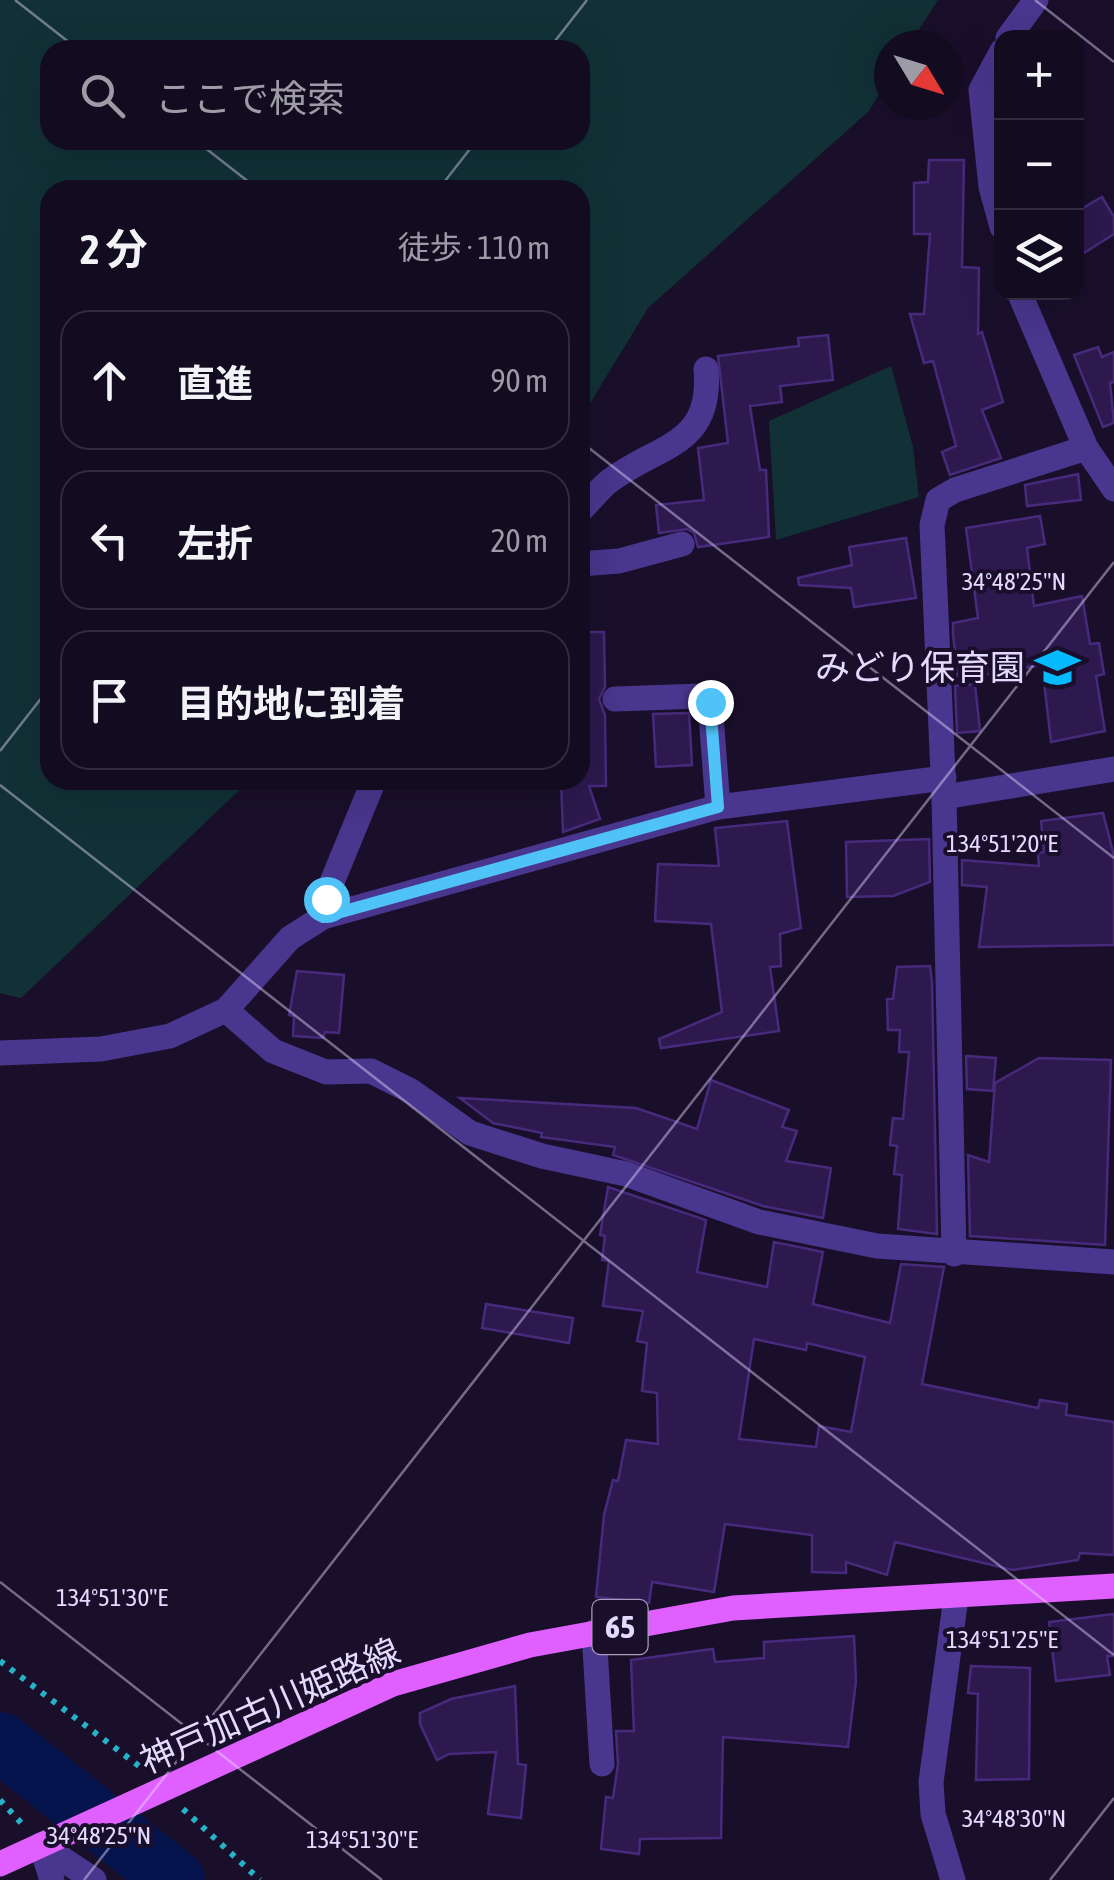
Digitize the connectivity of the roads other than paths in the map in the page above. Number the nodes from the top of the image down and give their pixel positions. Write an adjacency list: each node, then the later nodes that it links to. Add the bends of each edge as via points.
1 (1036, 0): 2 (street)
2 (1014, 30)
3 (994, 65): 4 (street, via 981,90)
4 (997, 210)
5 (1022, 300): 7 (street)
6 (706, 369): 9 (street, via 709,399 692,431 608,482)
7 (1086, 448): 8 (street); 14 (street, via 938,500 932,525)
8 (1114, 489)
9 (590, 501)
10 (682, 544): 11 (street)
11 (590, 563)
12 (615, 700): 16 (street, via 702,696 710,702)
13 (1114, 769): 14 (street)
14 (944, 788): 16 (street); 20 (street)
15 (370, 790): 17 (street)
16 (718, 807): 17 (street)
17 (323, 917): 18 (street, via 290,938)
18 (226, 1010): 19 (street, via 170,1036 101,1049); 20 (street, via 272,1051 326,1072 370,1070 470,1133 626,1174 759,1222)
19 (0, 1053)
20 (954, 1254): 21 (street)
21 (1114, 1262)
22 (1114, 1586): 23 (main road, 神戸加古川姫路線 / 65)
23 (956, 1597): 24 (main road, 神戸加古川姫路線 / 65, via 733,1608); 30 (street, via 931,1782 933,1814)
24 (594, 1632): 25 (street); 26 (main road, 神戸加古川姫路線 / 65, via 393,1684)
25 (602, 1764)
26 (50, 1840): 27 (main road, 神戸加古川姫路線 / 65); 28 (street); 29 (street)
27 (0, 1864)
28 (52, 1880)
29 (94, 1880)
30 (953, 1880)

